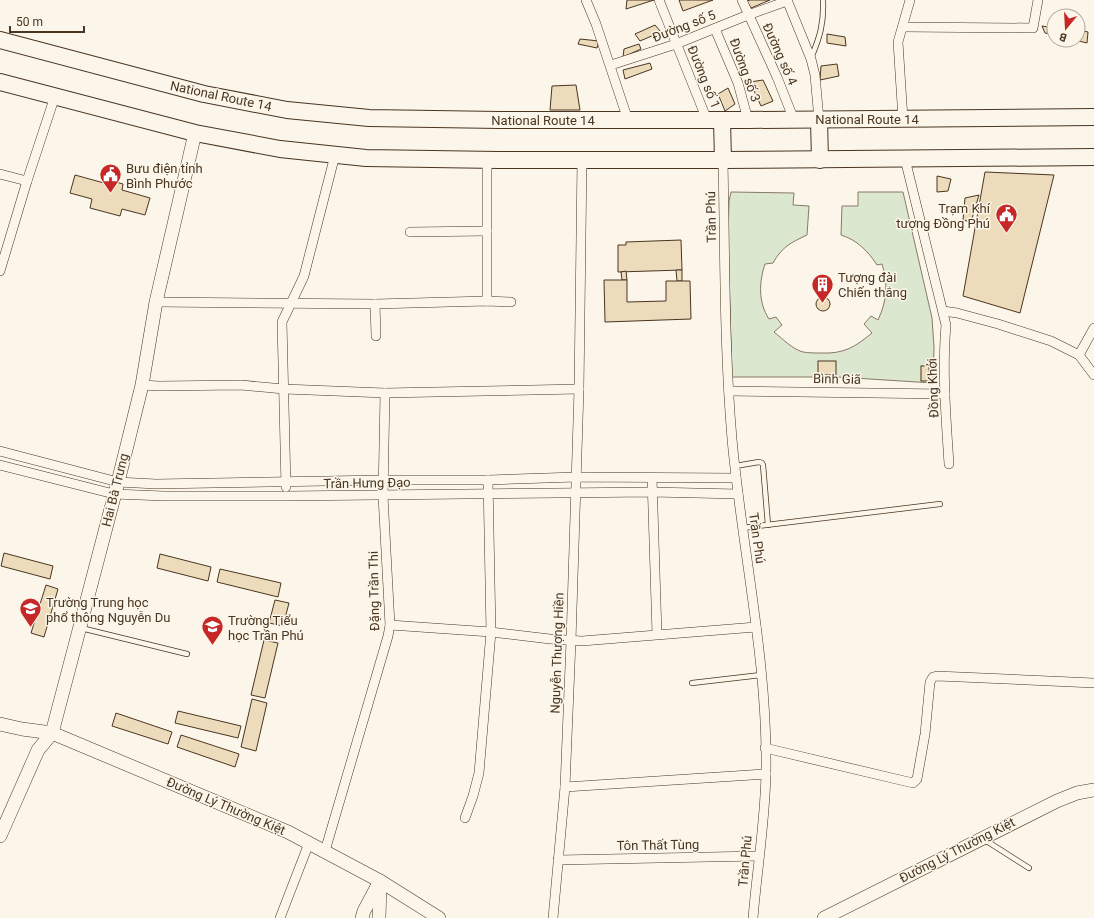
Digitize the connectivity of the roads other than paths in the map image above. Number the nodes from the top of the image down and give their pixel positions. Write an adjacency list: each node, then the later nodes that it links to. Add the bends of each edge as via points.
1 (586, 0): 14 (street)
2 (659, 0): 12 (street, Đường số 1)
3 (742, 0): 8 (street, Đường số 4)
4 (787, 0): 8 (street, Đường số 5); 13 (street)
5 (823, 0): 13 (lane, via 824,16 819,40)
6 (910, 0): 9 (street)
7 (1038, 0): 9 (street, via 1033,28)
8 (748, 15): 10 (street, Đường số 5); 22 (street, Đường số 4)
9 (903, 27): 18 (street, via 898,42)
10 (716, 29): 12 (street, Đường số 5); 21 (street, Đường số 3, via 738,83)
11 (0, 40): 19 (highway, National Route 14, via 204,94 286,110 369,118)
12 (676, 44): 14 (street, Đường số 5); 20 (street, Đường số 1)
13 (811, 59): 23 (street)
14 (611, 65): 19 (street)
15 (0, 82): 16 (highway)
16 (55, 96): 24 (highway); 33 (street)
17 (1094, 117): 18 (highway, National Route 14)
18 (903, 119): 23 (highway, National Route 14)
19 (628, 120): 20 (highway, National Route 14)
20 (714, 120): 21 (highway, National Route 14); 30 (highway)
21 (748, 120): 22 (highway, National Route 14)
22 (794, 120): 23 (highway, National Route 14)
23 (819, 120): 31 (highway)
24 (195, 133): 25 (highway, via 280,149); 38 (street, Hai Bà Trưng)
25 (335, 155): 28 (highway); 40 (street, via 304,276)
26 (1094, 157): 27 (highway)
27 (905, 159): 31 (highway); 42 (street, Đồng Khởi)
28 (487, 160): 29 (highway); 35 (street)
29 (582, 160): 30 (highway); 49 (street, Nguyễn Thượng Hiền)
30 (723, 160): 31 (highway); 50 (street, Trần Phú)
31 (820, 160)
32 (0, 174): 33 (street)
33 (27, 181): 36 (street)
34 (410, 232): 35 (street)
35 (487, 232): 37 (street)
36 (0, 271)
37 (487, 301): 39 (street); 41 (street)
38 (156, 302): 40 (street); 47 (street, Hai Bà Trưng)
39 (510, 302)
40 (291, 304): 41 (street); 48 (street, via 282,322)
41 (375, 304): 44 (street)
42 (943, 311): 45 (street, via 957,312 1051,341); 52 (street, Đồng Khởi, via 946,325)
43 (1094, 328): 45 (street)
44 (376, 336)
45 (1079, 355): 46 (street)
46 (1094, 375)
47 (142, 385): 48 (street, via 241,385); 63 (street, Hai Bà Trưng)
48 (284, 389): 51 (street); 62 (street)
49 (579, 389): 51 (street); 57 (street, Nguyễn Thượng Hiền)
50 (729, 391): 52 (street, Bình Giã); 56 (street, Trần Phú)
51 (385, 393): 60 (street, Đặng Trần Thi)
52 (945, 394): 54 (street, Đồng Khởi)
53 (0, 451): 63 (street)
54 (949, 464)
55 (0, 465): 63 (street, Trần Hưng Đạo)
56 (735, 466): 59 (street, Trần Phú); 71 (lane, via 762,463)
57 (576, 477): 58 (street); 61 (street); 64 (street, Nguyễn Thượng Hiền)
58 (652, 478): 59 (street); 65 (street)
59 (736, 478): 67 (street, Trần Phú)
60 (383, 480): 61 (street); 62 (street); 69 (street, Đặng Trần Thi)
61 (488, 480): 66 (street)
62 (285, 482): 63 (street, via 156,484); 68 (street)
63 (116, 488): 68 (street, Trần Hưng Đạo, via 164,496); 74 (street, Hai Bà Trưng)
64 (576, 492): 65 (street, Trần Hưng Đạo); 66 (street, Trần Hưng Đạo); 78 (street, Nguyễn Thượng Hiền)
65 (652, 492): 67 (street, Trần Hưng Đạo); 77 (street)
66 (489, 494): 69 (street, Trần Hưng Đạo); 76 (street)
67 (738, 494): 72 (street, Trần Phú)
68 (286, 496): 69 (street, Trần Hưng Đạo)
69 (383, 496): 73 (street, Đặng Trần Thi)
70 (940, 504): 71 (lane)
71 (768, 525): 72 (lane)
72 (742, 528): 75 (street, Trần Phú)
73 (390, 625): 76 (street); 93 (street, Đặng Trần Thi, via 385,650)
74 (79, 627): 79 (lane); 84 (street, Hai Bà Trưng)
75 (756, 627): 77 (street); 80 (street, Trần Phú)
76 (491, 632): 78 (street); 89 (street, via 479,773)
77 (657, 634): 78 (street)
78 (571, 641): 87 (street, Nguyễn Thượng Hiền)
79 (187, 654)
80 (762, 675): 82 (lane); 85 (street, Trần Phú)
81 (1094, 683): 85 (street, via 933,677 930,682 925,734 917,778 913,783)
82 (692, 684)
83 (0, 724): 84 (street, Đường Lý Thường Kiệt)
84 (52, 733): 90 (street, Hai Bà Trưng, via 38,750); 92 (street, Đường Lý Thường Kiệt)
85 (765, 748): 86 (street, Trần Phú)
86 (766, 774): 87 (street); 94 (street, Trần Phú)
87 (565, 787): 95 (street, Nguyễn Thượng Hiền)
88 (1094, 790): 91 (street, Đường Lý Thường Kiệt, via 1057,801)
89 (464, 818)
90 (0, 836)
91 (981, 838): 96 (lane); 104 (street, Đường Lý Thường Kiệt)
92 (309, 843): 93 (street, Đường Lý Thường Kiệt); 98 (street)
93 (325, 851): 97 (street, Đường Lý Thường Kiệt)
94 (759, 856): 95 (street, Tôn Thất Tùng); 103 (street, Trần Phú)
95 (558, 860): 102 (street, Nguyễn Thượng Hiền)
96 (1029, 868)
97 (380, 881): 99 (street); 100 (street); 101 (street, Đường Lý Thường Kiệt)
98 (280, 918)
99 (362, 918)
100 (379, 918)
101 (439, 918)
102 (553, 918)
103 (753, 918)
104 (824, 918)

